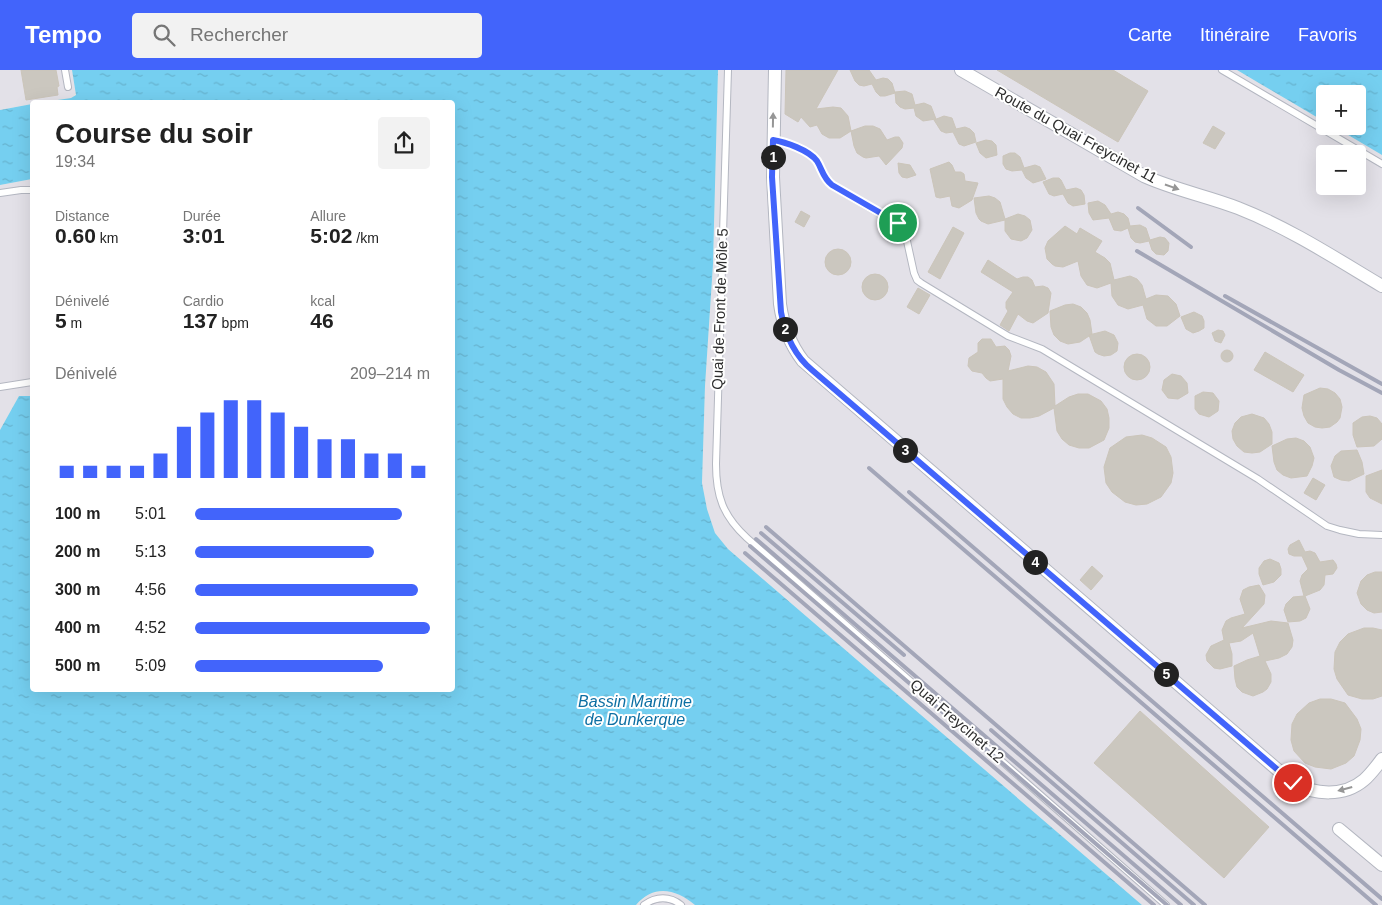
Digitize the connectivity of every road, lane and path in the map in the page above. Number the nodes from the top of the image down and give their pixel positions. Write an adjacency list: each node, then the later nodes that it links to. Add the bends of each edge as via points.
1 (65, 70): 6 (lane)
2 (728, 70): 15 (lane, Quai de Front de Môle 5, via 716,481 725,511)
3 (775, 70): 7 (street, one-way to 3)
4 (961, 70): 11 (street, Route du Quai Freycinet 11, one-way to 11, via 1140,174 1272,223)
5 (1222, 70): 8 (lane)
6 (68, 87)
7 (773, 140): 14 (lane, via 812,156 832,185 901,226 915,276 920,283 1008,336 1059,359 1258,479 1327,526); 16 (street, one-way to 7, via 1364,780 1346,790 1318,792 1293,783 803,361 792,345 781,312 772,177)
8 (1382, 164)
9 (30, 190): 10 (lane)
10 (0, 193)
11 (1382, 286)
12 (30, 382): 13 (lane)
13 (0, 387)
14 (1382, 535)
15 (747, 538): 21 (lane, Quai Freycinet 12)
16 (1382, 759)
17 (1339, 829): 18 (street)
18 (1382, 865)
19 (644, 905): 20 (lane, via 660,898 674,900)
20 (681, 905)
21 (1166, 905)

